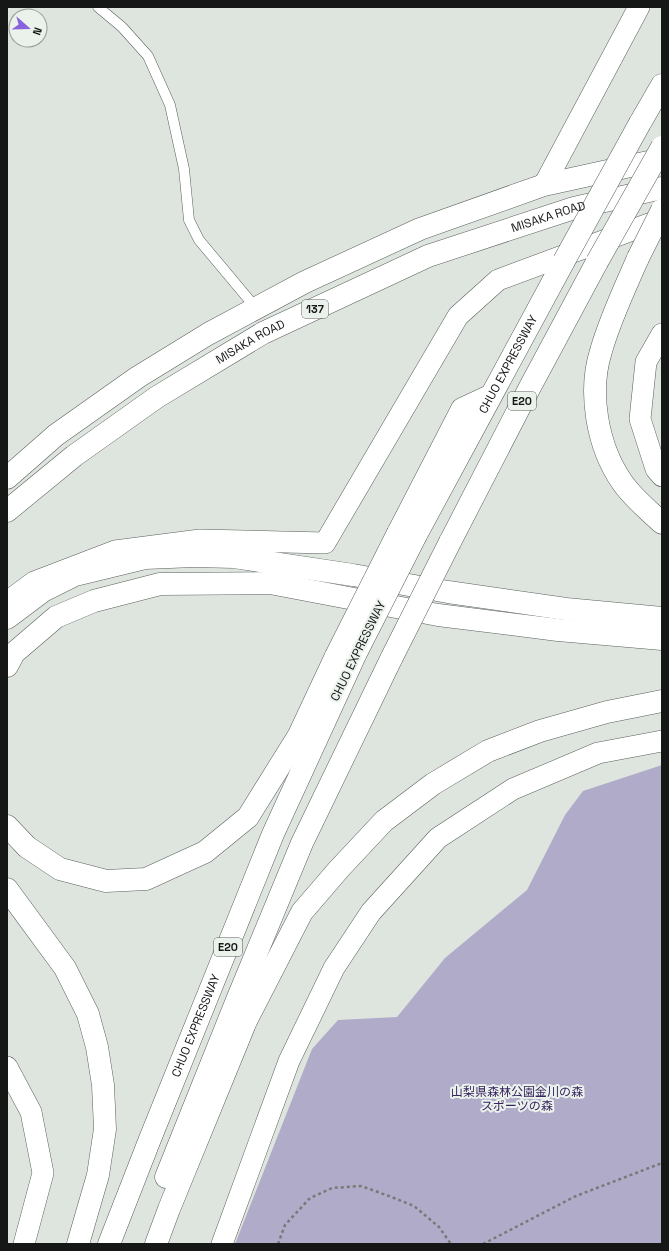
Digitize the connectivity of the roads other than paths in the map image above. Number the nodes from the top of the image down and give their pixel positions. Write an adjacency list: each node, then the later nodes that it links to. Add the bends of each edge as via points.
1 (98, 7): 10 (lane, via 122,27 148,56 170,105 184,169 189,220 199,240)
2 (640, 7): 6 (street)
3 (662, 85): 20 (highway, CHUO EXPRESSWAY / E20, bridge, via 490,396 407,534)
4 (662, 147): 30 (highway, E20, bridge, via 530,387 392,657 302,843 176,1150)
5 (662, 159): 6 (highway, 137)
6 (544, 185): 10 (highway, 137, via 420,229 305,282)
7 (662, 188): 14 (highway, MISAKA ROAD / 137, via 574,208 428,256 263,334 151,401 74,456)
8 (662, 210): 15 (highway, bridge, via 610,322 600,352 594,387 597,418 608,455 622,482)
9 (662, 219): 16 (street, via 498,280 458,316 324,543 200,540 115,551 34,582)
10 (256, 308): 13 (highway, 137, via 138,377 56,435)
11 (662, 334): 12 (street, via 646,362 640,419 656,469)
12 (662, 476)
13 (7, 478)
14 (7, 511)
15 (662, 523)
16 (7, 602)
17 (7, 618): 18 (highway, via 44,591 75,575 145,558 194,556 234,557 566,609)
18 (662, 618)
19 (662, 639): 21 (highway, via 558,630 438,615 270,583 160,584 94,601 56,617 14,653)
20 (346, 654): 24 (highway, via 248,817 205,852 146,879 106,881 60,869 26,847); 29 (highway, CHUO EXPRESSWAY / E20)
21 (7, 666)
22 (662, 701): 31 (highway, via 607,712 547,729 488,751 434,784 384,821 344,863 302,912 246,1020)
23 (662, 741): 32 (street, via 598,753 513,789 438,838 371,912 334,968 289,1061)
24 (7, 826)
25 (7, 889): 28 (highway, via 65,968 88,1014 97,1047 103,1085 105,1129 98,1175)
26 (7, 1067): 27 (street, via 31,1112 43,1173)
27 (24, 1244)
28 (78, 1244)
29 (109, 1244)
30 (142, 1244)
31 (156, 1244)
32 (222, 1244)

